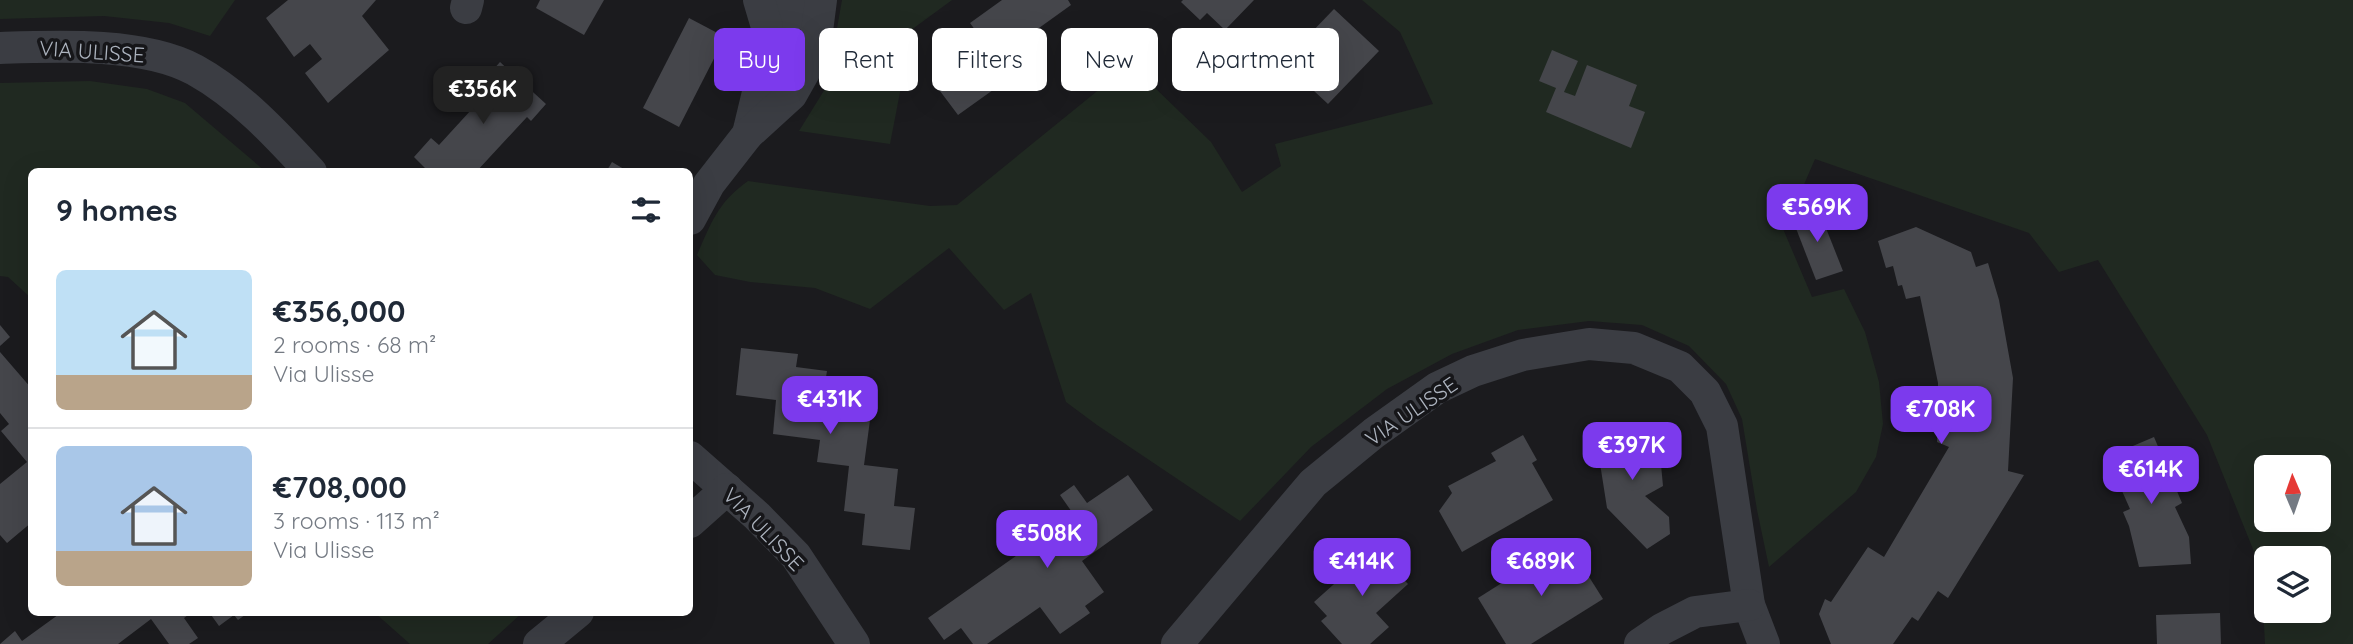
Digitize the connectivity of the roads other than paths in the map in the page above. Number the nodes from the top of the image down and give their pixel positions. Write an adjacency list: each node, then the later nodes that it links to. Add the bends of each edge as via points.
1 (760, 0): 2 (street, via 773,12 791,15 809,10); 4 (street, via 767,27 767,55)
2 (819, 0): 4 (street, via 808,65 791,95)
3 (0, 48): 5 (street, VIA ULISSE, via 93,47 155,56 194,69 245,105)
4 (748, 134): 6 (street, via 709,184)
5 (307, 168)
6 (693, 213)
7 (693, 461): 8 (street, VIA ULISSE)
8 (727, 489): 9 (street); 14 (street, VIA ULISSE, via 796,556)
9 (693, 519)
10 (1749, 604): 15 (street, VIA ULISSE, via 1722,426 1705,391 1680,367 1634,348 1589,344 1523,355 1473,371 1437,388 1374,433 1314,483); 16 (street, via 1695,612); 17 (street, VIA ULISSE)
11 (563, 616): 13 (street)
12 (573, 616): 13 (street)
13 (542, 642)
14 (854, 644)
15 (1177, 644)
16 (1640, 644)
17 (1763, 644)

